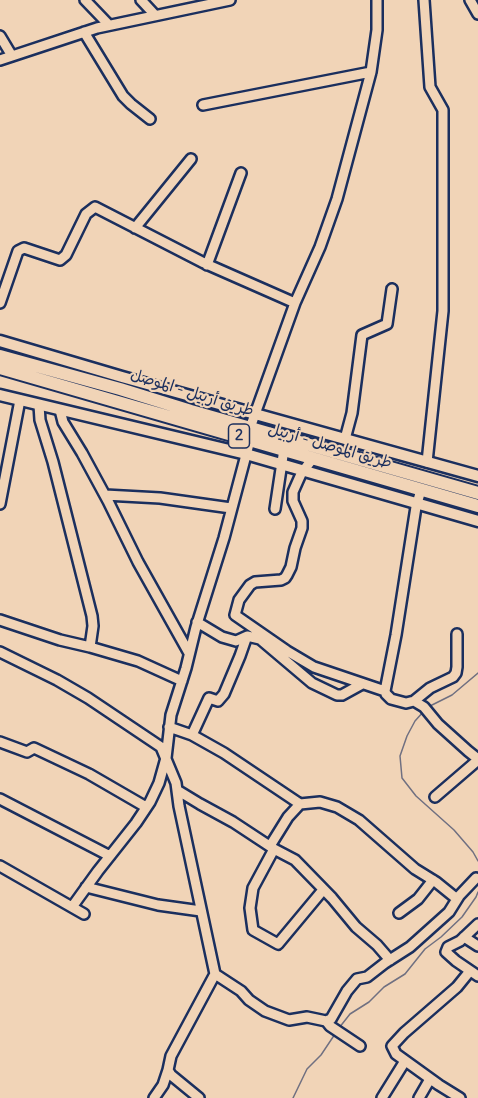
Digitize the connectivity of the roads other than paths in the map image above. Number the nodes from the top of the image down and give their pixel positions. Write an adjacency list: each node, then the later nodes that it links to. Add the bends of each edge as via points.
1 (85, 0): 9 (street)
2 (141, 0): 8 (street)
3 (230, 0): 8 (street)
4 (376, 0): 14 (street)
5 (424, 0): 38 (street, via 430,87 443,110 443,310)
6 (470, 0): 7 (street)
7 (478, 14)
8 (154, 15): 9 (street)
9 (109, 25): 10 (street)
10 (84, 32): 12 (street); 16 (street, via 123,96)
11 (0, 36): 12 (street)
12 (12, 56): 13 (street)
13 (0, 60)
14 (372, 72): 15 (street); 23 (street, via 337,199)
15 (203, 105)
16 (150, 119)
17 (191, 159): 19 (street)
18 (241, 173): 20 (street)
19 (135, 228): 20 (street); 22 (street, via 95,207 86,214 60,260 24,248 18,251)
20 (207, 265): 23 (street)
21 (392, 289): 33 (street, via 387,324 362,335)
22 (0, 303)
23 (295, 303): 31 (street)
24 (0, 341): 31 (main road)
25 (0, 356): 32 (highway, طريق أربيل - الموصل / 2, via 191,411)
26 (0, 369): 32 (highway, طريق الموصل - أربيل / 2)
27 (0, 395): 28 (main road)
28 (21, 400): 29 (main road); 37 (street)
29 (39, 405): 30 (main road); 55 (street, via 92,616)
30 (60, 410): 35 (main road); 44 (street)
31 (255, 414): 32 (street); 33 (main road)
32 (250, 434): 34 (highway, طريق الموصل - أربيل / 2); 35 (street); 43 (highway, طريق أربيل - الموصل / 2)
33 (345, 439): 38 (main road)
34 (284, 449): 36 (highway, طريق الموصل - أربيل / 2); 39 (street)
35 (246, 454): 39 (main road); 48 (street)
36 (313, 458): 40 (street); 42 (highway, طريق الموصل - أربيل / 2)
37 (4, 461): 45 (street)
38 (427, 462): 41 (main road)
39 (282, 464): 40 (main road); 49 (street)
40 (303, 471): 46 (main road); 59 (street, via 293,492 302,528 287,576 250,585 238,600 235,615 314,667)
41 (478, 476)
42 (421, 489): 46 (street); 47 (highway, طريق الموصل - أربيل / 2)
43 (478, 493)
44 (105, 495): 48 (street); 57 (street)
45 (0, 504)
46 (417, 504): 50 (main road); 60 (street)
47 (478, 506)
48 (231, 508): 52 (street)
49 (275, 509)
50 (478, 521)
51 (0, 620): 55 (street)
52 (197, 622): 54 (street, via 236,641); 57 (street)
53 (457, 634): 61 (street, via 456,673)
54 (247, 636): 59 (street, via 260,639 312,683 337,695); 63 (street, via 224,694 218,701 209,698)
55 (90, 647): 58 (street, via 138,661)
56 (0, 652): 65 (street, via 88,698 161,747)
57 (189, 653): 58 (street)
58 (182, 681): 62 (street)
59 (362, 684): 60 (street)
60 (385, 691): 61 (street, via 398,702)
61 (414, 701): 66 (street)
62 (169, 727): 63 (street); 65 (street)
63 (192, 735): 70 (street)
64 (0, 742): 71 (street, via 27,752 34,748)
65 (166, 758): 67 (street); 71 (street)
66 (478, 759): 68 (street)
67 (177, 790): 72 (street); 81 (street)
68 (435, 797)
69 (0, 799): 73 (street)
70 (300, 804): 72 (street, via 288,817); 76 (street, via 320,802 337,807)
71 (146, 807): 73 (street)
72 (272, 848): 78 (street, via 295,860); 78 (street, via 253,888 253,930 278,944)
73 (110, 856): 77 (street)
74 (0, 866): 80 (street)
75 (476, 879): 79 (street)
76 (433, 880): 79 (street); 82 (street, via 418,899)
77 (86, 887): 80 (street); 81 (street)
78 (323, 890): 87 (street)
79 (457, 899): 87 (street, via 434,927)
80 (72, 907): 83 (street)
81 (201, 911): 89 (street)
82 (399, 913)
83 (84, 914)
84 (478, 924): 85 (street)
85 (464, 937): 86 (street); 88 (street, via 446,952)
86 (478, 946)
87 (390, 960): 90 (street, via 367,977 357,979)
88 (474, 973): 92 (street, via 392,1046)
89 (215, 974): 90 (street, via 265,1011 289,1020 307,1017); 93 (street, via 171,1056)
90 (326, 1021): 91 (street)
91 (360, 1046)
92 (405, 1061): 94 (street); 97 (street)
93 (168, 1070): 95 (street); 96 (street)
94 (430, 1079): 98 (street); 99 (street)
95 (154, 1098)
96 (199, 1098)
97 (382, 1098)
98 (419, 1098)
99 (458, 1098)

